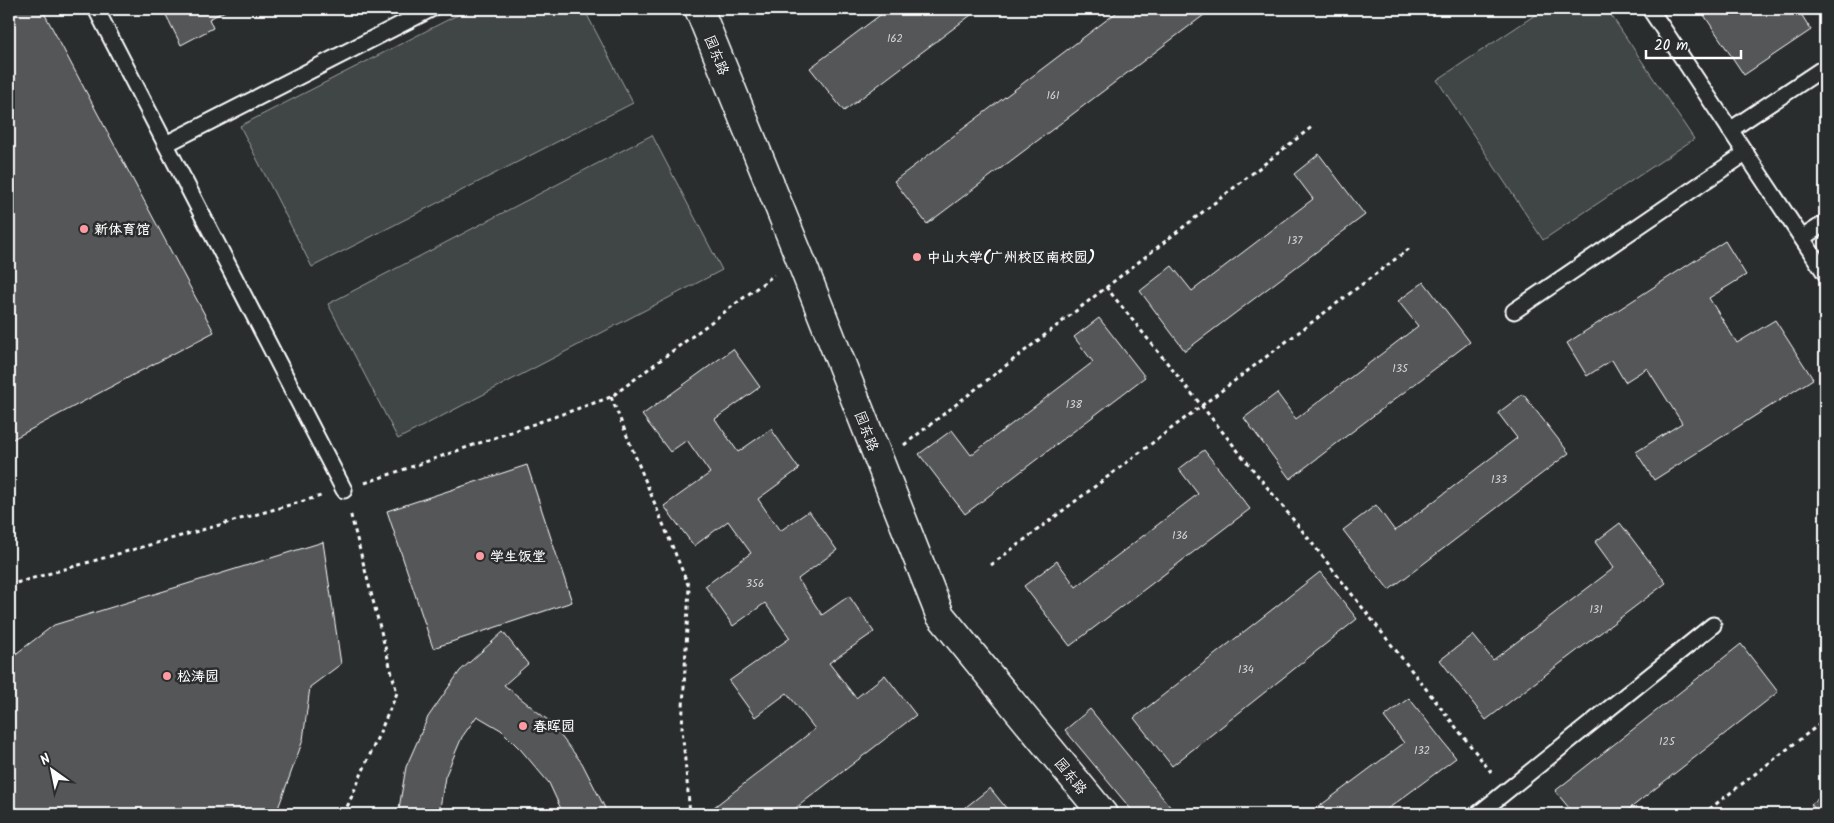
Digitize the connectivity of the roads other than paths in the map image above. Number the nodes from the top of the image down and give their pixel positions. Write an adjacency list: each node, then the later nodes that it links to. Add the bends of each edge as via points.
1 (96, 9): 7 (lane)
2 (430, 9): 7 (lane)
3 (1650, 9): 6 (lane)
4 (705, 12): 15 (street, 园东路, via 940,615)
5 (1825, 67): 6 (lane)
6 (1730, 130): 8 (lane)
7 (166, 144): 13 (lane)
8 (1746, 153): 10 (lane); 12 (lane)
9 (1825, 223): 10 (lane)
10 (1802, 238): 11 (lane)
11 (1825, 273)
12 (1514, 311)
13 (344, 490)
14 (1713, 625): 16 (lane)
15 (1103, 814)
16 (1478, 814)

